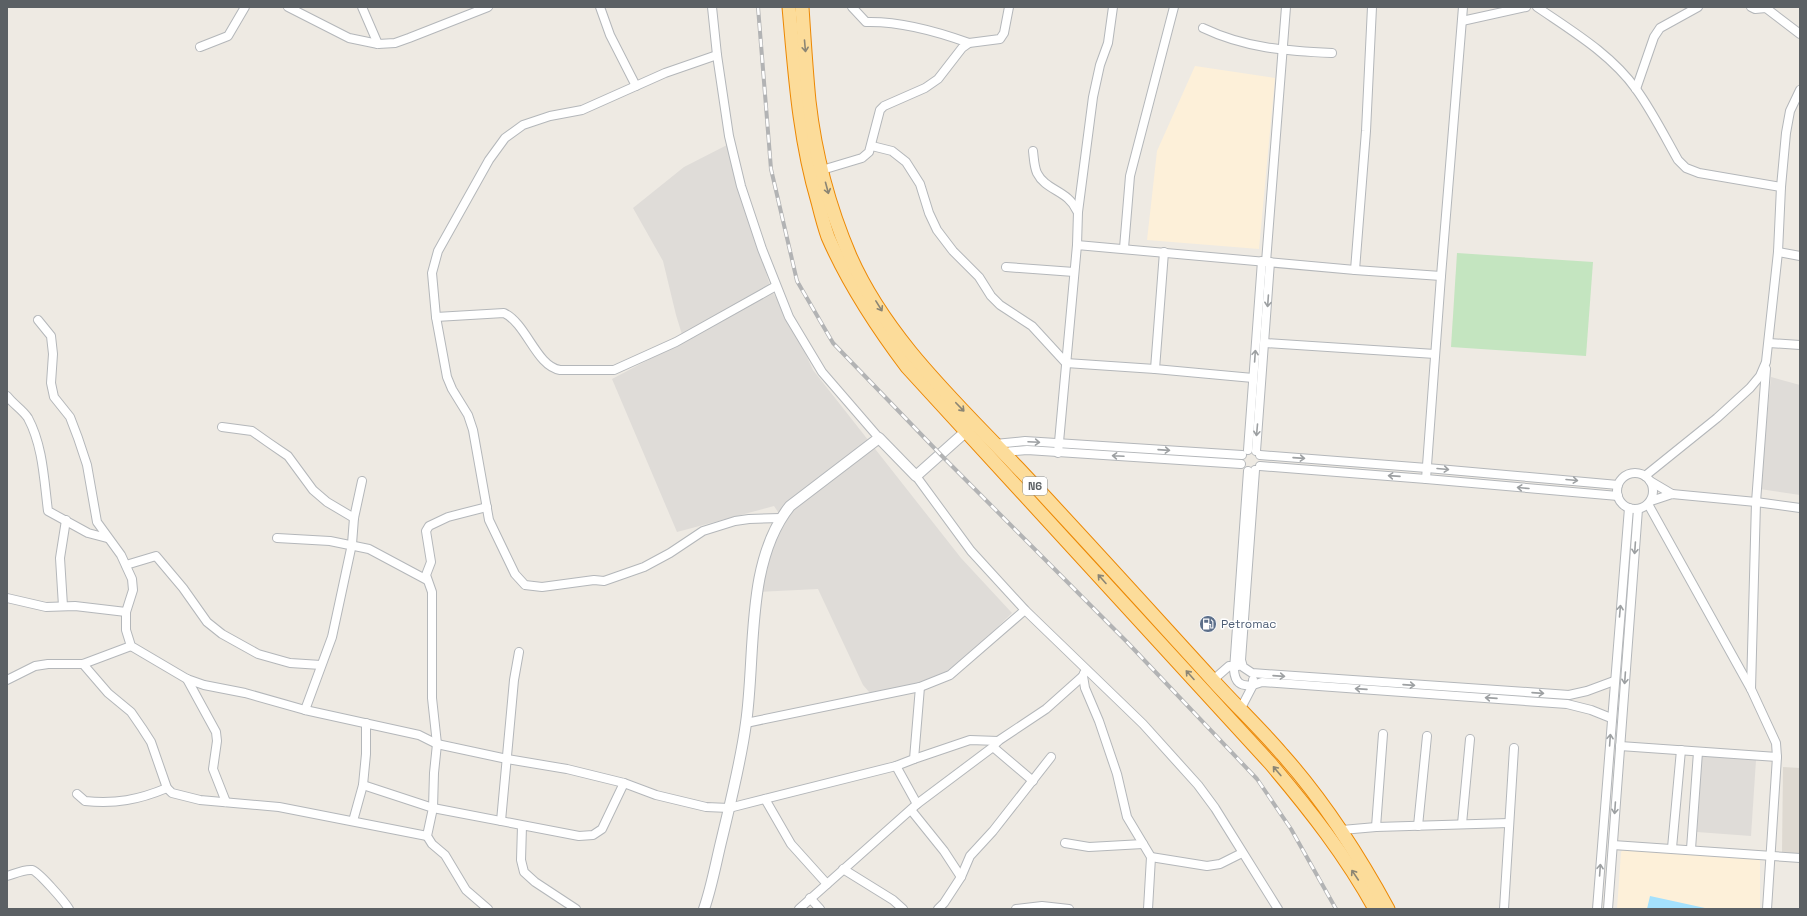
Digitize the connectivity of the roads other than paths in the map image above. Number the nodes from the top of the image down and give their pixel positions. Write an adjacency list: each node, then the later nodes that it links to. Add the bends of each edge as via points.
1 (245, 7): 25 (street, via 228,36)
2 (288, 7): 24 (street, via 349,38)
3 (362, 7): 24 (street)
4 (488, 7): 24 (street, via 409,38 394,43)
5 (600, 7): 29 (street, via 610,35)
6 (712, 7): 28 (street)
7 (789, 7): 60 (highway, N6, via 796,99 804,147 828,236 844,272 876,325 907,367)
8 (802, 7): 34 (highway, N6, one-way to 34, via 809,102)
9 (852, 7): 23 (street, via 866,22 884,22 927,30)
10 (1009, 7): 23 (street, via 1004,33 1000,39)
11 (1113, 7): 36 (street, via 1108,43 1093,97)
12 (1174, 7): 38 (street, via 1130,176)
13 (1286, 7): 26 (street)
14 (1372, 7): 44 (street, via 1366,131)
15 (1463, 7): 20 (street)
16 (1526, 7): 20 (street)
17 (1537, 7): 30 (street, via 1601,51)
18 (1698, 7): 30 (street, via 1660,28 1654,37)
19 (1751, 7): 22 (street, via 1766,8)
20 (1462, 21): 46 (street)
21 (1202, 28): 26 (street, via 1235,42)
22 (1800, 34)
23 (969, 43): 32 (street, via 962,48 938,79 880,110)
24 (378, 44)
25 (200, 47)
26 (1283, 51): 27 (street); 42 (street)
27 (1332, 54)
28 (717, 55): 29 (street); 47 (street, via 729,136 741,186)
29 (636, 86): 48 (street, via 582,110 550,116 523,125 505,138 489,160 438,251 432,273)
30 (1636, 88): 35 (street, via 1678,160 1686,168)
31 (1800, 90): 35 (street, via 1790,111)
32 (872, 146): 34 (street, via 862,158); 55 (street, via 892,151 906,162 920,184 937,230 953,251 979,277 1000,305 1032,326)
33 (1033, 151): 36 (street, via 1038,174 1044,182 1070,199)
34 (822, 170): 60 (highway, N6, one-way to 60, via 833,213 851,258 867,288 909,351)
35 (1781, 187): 40 (street)
36 (1078, 212): 37 (street)
37 (1077, 246): 38 (street); 45 (street)
38 (1124, 248): 39 (street)
39 (1164, 252): 42 (street); 56 (street)
40 (1778, 252): 41 (street); 50 (street)
41 (1800, 256)
42 (1266, 262): 44 (street); 51 (street, one-way to 51); 57 (street, one-way to 42)
43 (1006, 267): 45 (street)
44 (1355, 270): 46 (street)
45 (1074, 272): 55 (street)
46 (1440, 276): 53 (street)
47 (776, 286): 48 (street, via 676,342 614,370 553,369 511,316 504,313); 61 (street, via 789,317 822,372)
48 (436, 317): 78 (street, via 447,377 468,415 473,430)
49 (38, 320): 85 (street, via 51,336 51,383 54,397 73,424 87,465 97,522)
50 (1769, 342): 52 (street); 54 (street)
51 (1265, 343): 53 (street); 65 (street, one-way to 65)
52 (1800, 345)
53 (1435, 354): 67 (street)
54 (1766, 362): 70 (street, via 1760,376 1750,388); 76 (street)
55 (1066, 363): 56 (street); 62 (street)
56 (1155, 369): 57 (street)
57 (1253, 378): 65 (street)
58 (7, 396): 84 (street, via 27,417 36,438 48,511)
59 (222, 427): 82 (street, via 252,431 288,456 322,498)
60 (971, 427): 63 (highway, N6); 69 (street); 174 (highway, N6, one-way to 60, via 1333,842 1307,807)
61 (879, 438): 69 (street); 83 (street, via 790,506)
62 (1059, 443): 63 (street, one-way to 62, via 1025,441); 64 (street); 65 (street, one-way to 65)
63 (999, 448): 64 (street); 104 (highway, N6, via 1104,559)
64 (1058, 453): 66 (street, one-way to 64)
65 (1252, 453): 66 (street); 67 (street, one-way to 67); 68 (street, via 1262,459)
66 (1241, 464): 68 (street, via 1245,469)
67 (1427, 468): 71 (street); 73 (street, one-way to 73)
68 (1254, 469): 71 (street, one-way to 68); 98 (street); 99 (street, via 1241,660)
69 (916, 476): 92 (street, via 971,551)
70 (1648, 478): 73 (street, via 1633,473 1622,479); 74 (street); 77 (street, via 1653,487)
71 (1426, 479): 75 (street, one-way to 71)
72 (362, 481): 82 (street)
73 (1618, 485): 75 (street)
74 (1672, 494): 76 (street); 77 (street)
75 (1618, 496): 79 (street)
76 (1756, 502): 80 (street); 108 (street)
77 (1649, 503): 81 (street); 108 (street)
78 (487, 507): 83 (street, via 489,520 515,574 525,585 542,587 616,578 670,554 702,531 734,521); 89 (street, via 448,517 429,526 426,531 431,562 426,575)
79 (1629, 508): 81 (street); 105 (street, one-way to 79)
80 (1800, 508)
81 (1638, 510): 120 (street, one-way to 120)
82 (354, 518): 87 (street)
83 (781, 518): 114 (street, via 764,555 756,596)
84 (66, 520): 85 (street, via 88,533); 91 (street, via 60,558)
85 (107, 538): 88 (street)
86 (277, 538): 87 (street)
87 (352, 544): 89 (street, via 369,549); 97 (street, via 332,637)
88 (126, 565): 93 (street, via 132,579 133,590); 97 (street, via 156,556 208,622 222,634 258,654 290,663)
89 (427, 580): 118 (street, via 432,592 432,698)
90 (7, 598): 91 (street, via 46,607)
91 (63, 606): 93 (street)
92 (1025, 610): 100 (street); 107 (street, via 950,675)
93 (126, 612): 94 (street, via 126,630)
94 (131, 646): 96 (street); 102 (street)
95 (519, 652): 126 (street)
96 (83, 664): 103 (street, via 35,666); 132 (street, via 108,693 131,712 142,728 151,742)
97 (321, 665): 110 (street)
98 (1234, 665): 99 (street); 104 (street, via 1223,670); 106 (street, via 1235,678 1240,684)
99 (1243, 667): 101 (street)
100 (1084, 672): 119 (street, via 1046,709); 149 (street, via 1085,688 1117,774 1128,817); 153 (street, via 1143,724 1198,785)
101 (1252, 673): 106 (street); 109 (street, one-way to 109)
102 (187, 679): 110 (street); 135 (street, via 216,732 213,769)
103 (7, 680)
104 (1212, 680): 111 (highway, N6)
105 (1614, 681): 109 (street, one-way to 105, via 1568,695); 112 (street)
106 (1253, 684): 109 (street, one-way to 106, via 1262,682); 111 (street)
107 (920, 687): 114 (street); 127 (street)
108 (1750, 689): 125 (street, via 1776,743)
109 (1514, 696): 112 (street, via 1567,704)
110 (305, 710): 113 (street)
111 (1240, 710): 146 (highway, N6, via 1283,754)
112 (1611, 718): 177 (street, one-way to 112)
113 (366, 723): 118 (street, via 419,735); 131 (street)
114 (746, 723): 138 (street)
115 (1382, 734): 144 (street)
116 (1427, 736): 145 (street)
117 (1470, 739): 142 (street)
118 (437, 744): 126 (street); 137 (street)
119 (996, 744): 127 (street, via 970,740); 129 (street); 136 (street)
120 (1620, 746): 122 (street); 150 (street, one-way to 150)
121 (1514, 748): 141 (street)
122 (1680, 750): 123 (street); 151 (street)
123 (1698, 752): 125 (street); 152 (street)
124 (1051, 757): 129 (street)
125 (1777, 757): 154 (street)
126 (507, 759): 130 (street, via 567,769); 140 (street)
127 (914, 759): 128 (street)
128 (896, 766): 134 (street); 136 (street)
129 (1033, 781): 159 (street, via 970,856)
130 (624, 783): 138 (street, via 664,797 706,807); 143 (street, via 602,829 594,835 579,836)
131 (363, 784): 137 (street); 139 (street)
132 (167, 788): 133 (street, via 129,801 85,801); 135 (street, via 180,796)
133 (77, 794)
134 (765, 799): 138 (street); 160 (street, via 791,844)
135 (226, 802): 139 (street, via 279,807)
136 (914, 807): 157 (street); 159 (street)
137 (433, 808): 140 (street); 147 (street)
138 (729, 808): 165 (street)
139 (353, 821): 147 (street)
140 (500, 821): 143 (street)
141 (1509, 823): 142 (street); 176 (street)
142 (1462, 824): 145 (street)
143 (522, 826): 164 (street, via 521,860 524,872)
144 (1376, 826): 145 (street); 146 (street)
145 (1418, 826)
146 (1342, 830): 175 (highway, N6)
147 (427, 836): 163 (street, via 445,855 466,890)
148 (1065, 843): 149 (street, via 1089,847)
149 (1143, 844): 155 (street)
150 (1613, 845): 151 (street); 178 (street)
151 (1672, 848): 152 (street)
152 (1691, 849): 154 (street)
153 (1242, 853): 155 (street, via 1220,864 1207,866); 173 (street)
154 (1770, 855): 156 (street); 179 (street)
155 (1151, 857): 172 (street)
156 (1800, 858)
157 (843, 869): 160 (street); 168 (street)
158 (7, 876): 162 (street, via 27,870 36,871 62,897)
159 (961, 877): 169 (street)
160 (826, 884): 161 (street)
161 (810, 898): 166 (street); 167 (street)
162 (68, 909)
163 (488, 909)
164 (576, 909)
165 (704, 909)
166 (799, 909)
167 (820, 909)
168 (903, 909)
169 (938, 909)
170 (1016, 909): 171 (street, via 1042,906)
171 (1068, 909)
172 (1148, 909)
173 (1278, 909)
174 (1375, 909)
175 (1388, 909)
176 (1504, 909)
177 (1597, 909)
178 (1608, 909)
179 (1766, 909)

